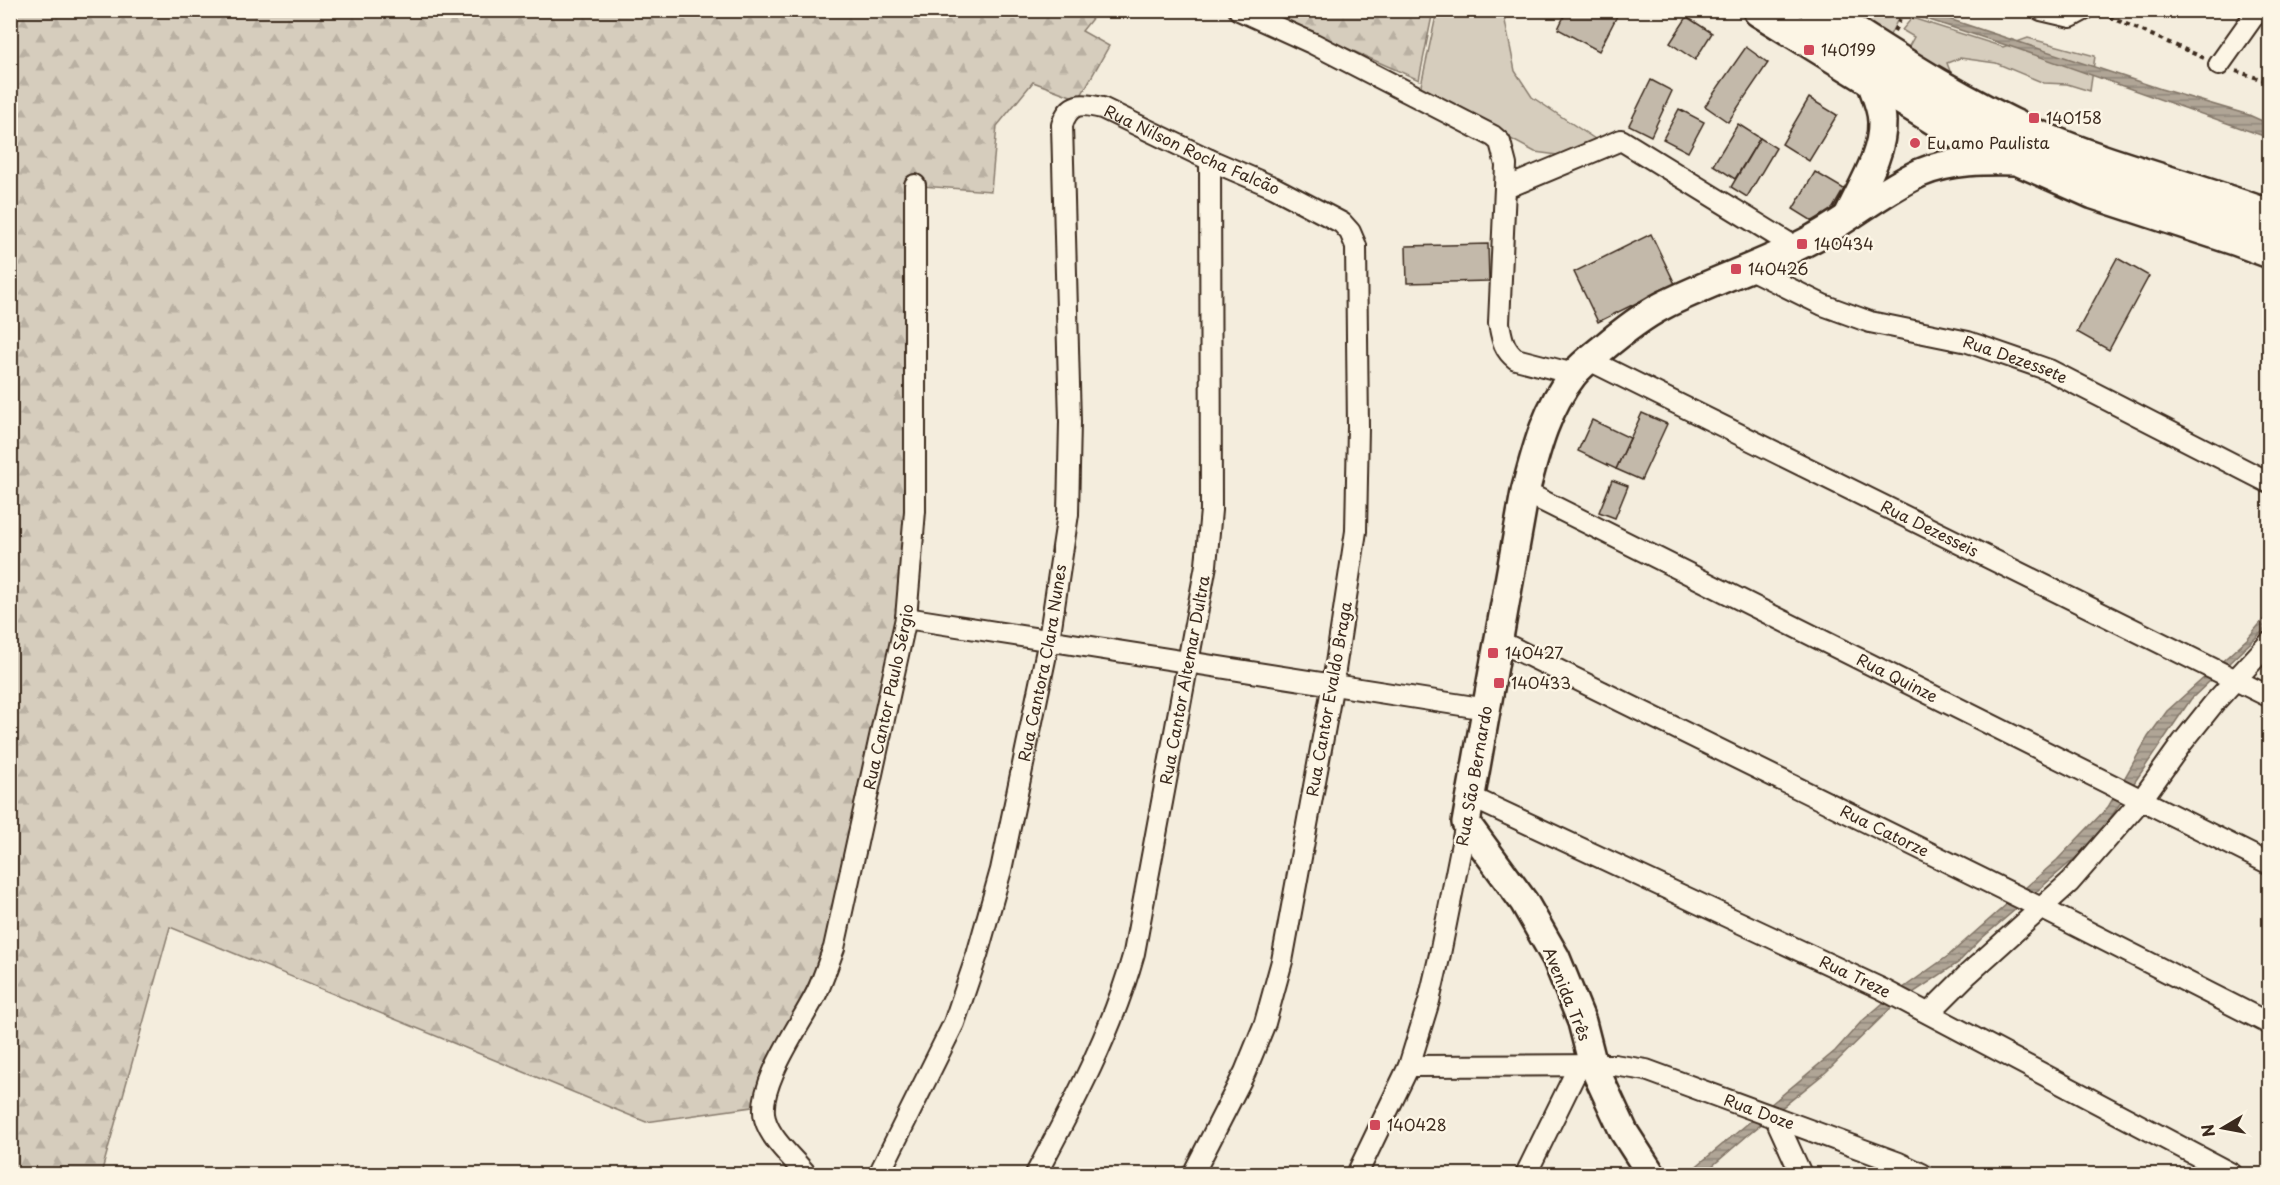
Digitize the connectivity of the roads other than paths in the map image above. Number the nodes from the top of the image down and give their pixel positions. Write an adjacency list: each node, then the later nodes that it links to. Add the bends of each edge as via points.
1 (1239, 10): 13 (street, Rua Dezesseis, via 1493,136 1504,153)
2 (1760, 10): 8 (highway)
3 (1816, 10): 16 (highway, via 1956,98 2037,137)
4 (2041, 10): 5 (street, via 2071,17)
5 (2084, 10)
6 (2258, 10): 7 (street)
7 (2219, 65)
8 (1869, 78): 11 (highway, via 1956,130); 14 (street, via 1879,103 1880,144)
9 (1062, 124): 10 (street, Rua Nilson Rocha Falcão, via 1066,113 1087,104); 24 (street, Rua Cantora Clara Nunes, via 1070,422 1068,514)
10 (1210, 160): 15 (street, Rua Nilson Rocha Falcão); 27 (street, Rua Cantor Altemar Dultra, via 1211,510)
11 (2023, 161): 14 (street, Rua São Bernardo, via 1985,160 1922,172); 18 (highway, via 2094,192)
12 (915, 185): 23 (street, Rua Cantor Paulo Sérgio, via 915,511)
13 (1506, 188): 17 (street, via 1621,140); 20 (street, Rua Dezesseis, via 1499,323 1503,345 1516,358)
14 (1850, 214): 17 (street, Rua São Bernardo)
15 (1328, 216): 29 (street, Rua Cantor Evaldo Braga, via 1350,232 1356,246 1357,281 1356,531)
16 (2270, 217)
17 (1795, 247): 19 (street, Rua São Bernardo)
18 (2270, 251)
19 (1748, 268): 20 (street, Rua São Bernardo, via 1644,316); 21 (street, Rua Dezessete, via 1823,305 1870,322 1968,342 2049,370)
20 (1581, 367): 22 (street, Rua São Bernardo, via 1546,420); 28 (street, Rua Dezesseis)
21 (2270, 483)
22 (1525, 492): 25 (street, Rua São Bernardo); 32 (street, Rua Quinze)
23 (906, 618): 24 (street); 41 (street, Rua Cantor Paulo Sérgio, via 834,948 818,990 770,1080 764,1103 770,1132)
24 (1049, 640): 27 (street); 42 (street, Rua Cantora Clara Nunes, via 1001,870 977,955 944,1044)
25 (1497, 640): 31 (street, Rua São Bernardo); 35 (street, Rua Catorze)
26 (2270, 642): 28 (street)
27 (1189, 662): 29 (street); 43 (street, Rua Cantor Altemar Dultra, via 1123,993 1087,1078)
28 (2230, 678): 30 (street, Rua Dezesseis); 32 (street)
29 (1333, 683): 31 (street); 44 (street, Rua Cantor Evaldo Braga, via 1282,961 1268,1012 1245,1072)
30 (2270, 697)
31 (1487, 709): 33 (street, Rua São Bernardo)
32 (2138, 797): 34 (street, Rua Quinze); 35 (street, via 2070,882)
33 (1469, 810): 36 (street, Rua Treze); 38 (street, Rua São Bernardo, via 1429,1001); 39 (street, Avenida Três, via 1556,958 1582,1022)
34 (2270, 864)
35 (2036, 906): 36 (street); 37 (street, Rua Catorze)
36 (1929, 1013): 50 (street, Rua Treze)
37 (2270, 1024)
38 (1409, 1066): 39 (street, Rua Doze); 45 (street, Rua São Bernardo)
39 (1586, 1066): 40 (street, Rua Doze, via 1646,1070); 46 (street); 47 (street, Avenida Três)
40 (1776, 1119): 48 (street); 49 (street, Rua Doze)
41 (806, 1174)
42 (879, 1174)
43 (1036, 1174)
44 (1193, 1174)
45 (1357, 1174)
46 (1527, 1174)
47 (1650, 1174)
48 (1802, 1174)
49 (1922, 1174)
50 (2232, 1174)

